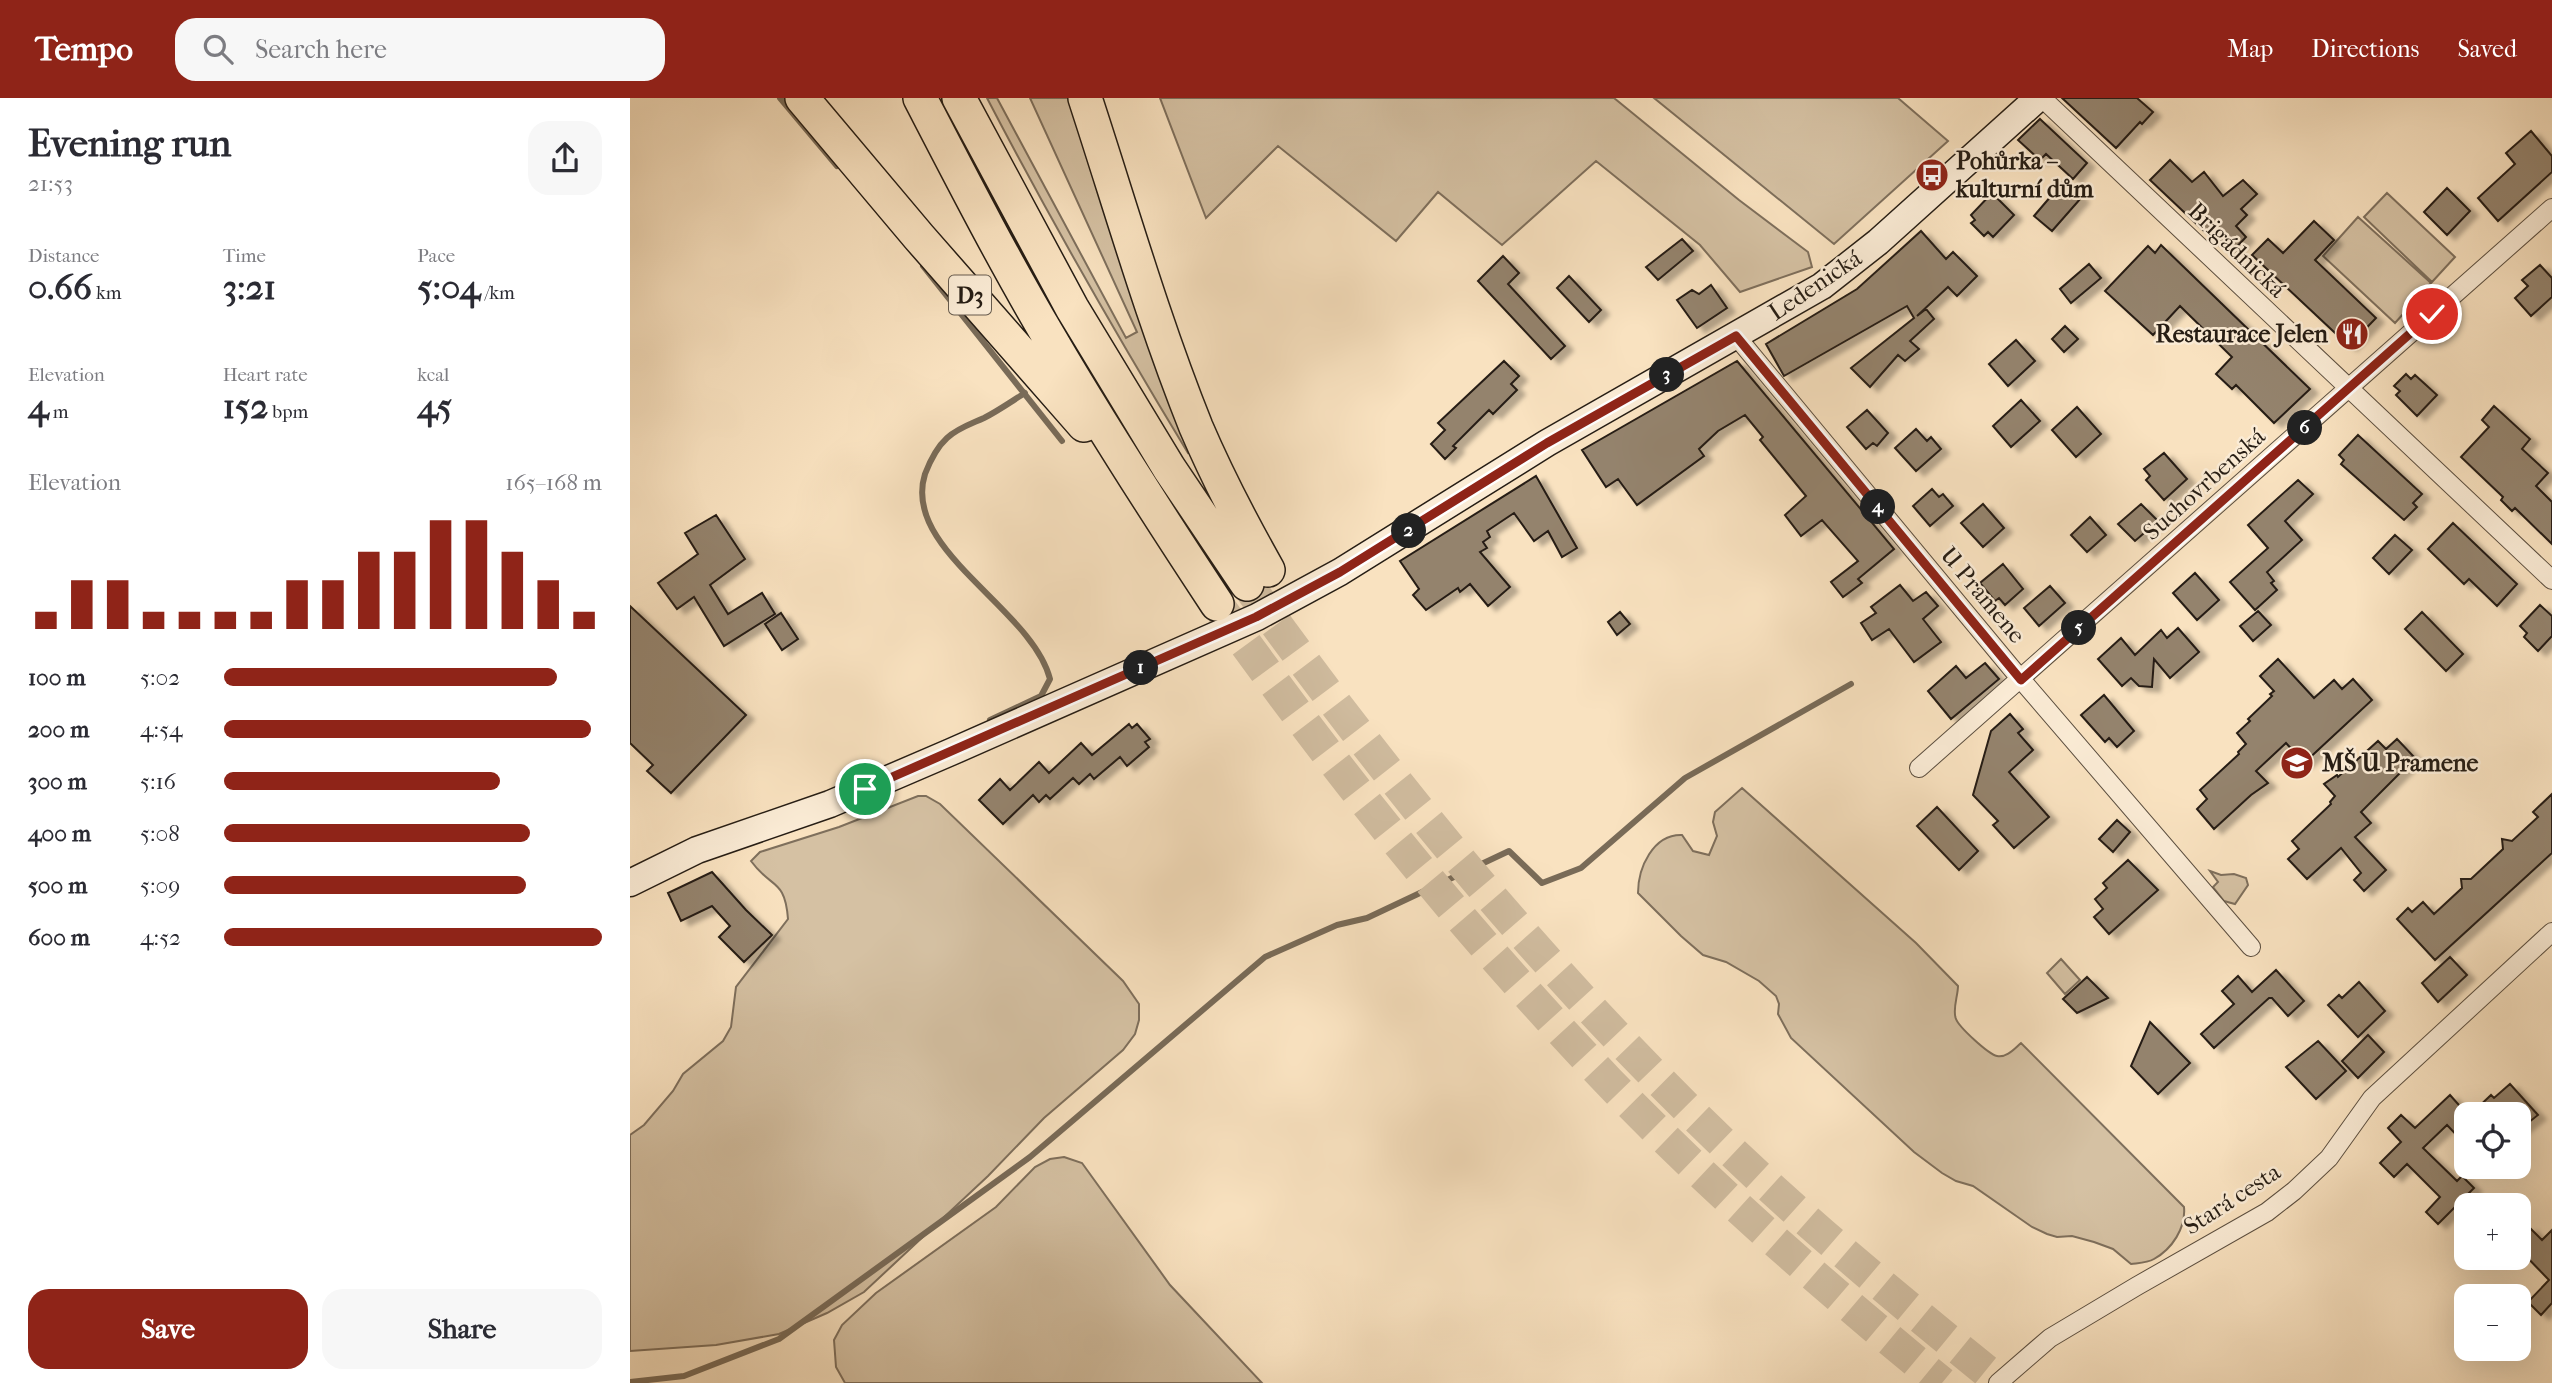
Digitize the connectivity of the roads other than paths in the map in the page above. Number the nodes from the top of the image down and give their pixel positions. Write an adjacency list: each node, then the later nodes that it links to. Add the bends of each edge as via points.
1 (803, 98): 9 (highway, D3)
2 (920, 98): 9 (highway, D3, via 1048,336)
3 (959, 98): 4 (highway, via 1072,308 1169,468 1257,577 1196,425)
4 (1085, 98)
5 (2040, 98): 7 (main road, Ledenická, via 1822,286); 8 (street, Brigádnická)
6 (2552, 208): 8 (street, Suchovrbenská)
7 (1736, 336): 12 (street, U Pramene); 14 (main road, Ledenická, via 1547,443 1340,572 1256,617 830,804 697,850)
8 (2348, 389): 10 (street, Brigádnická); 12 (street, Suchovrbenská)
9 (1141, 489): 11 (highway, D3)
10 (2552, 580)
11 (1217, 604)
12 (2021, 680): 13 (street, Suchovrbenská); 16 (street, U Pramene)
13 (1919, 768)
14 (630, 883)
15 (2552, 932): 17 (street, Stará cesta, via 2372,1098 2329,1158 2294,1191 2267,1212 2050,1338)
16 (2251, 947)
17 (1998, 1383)

